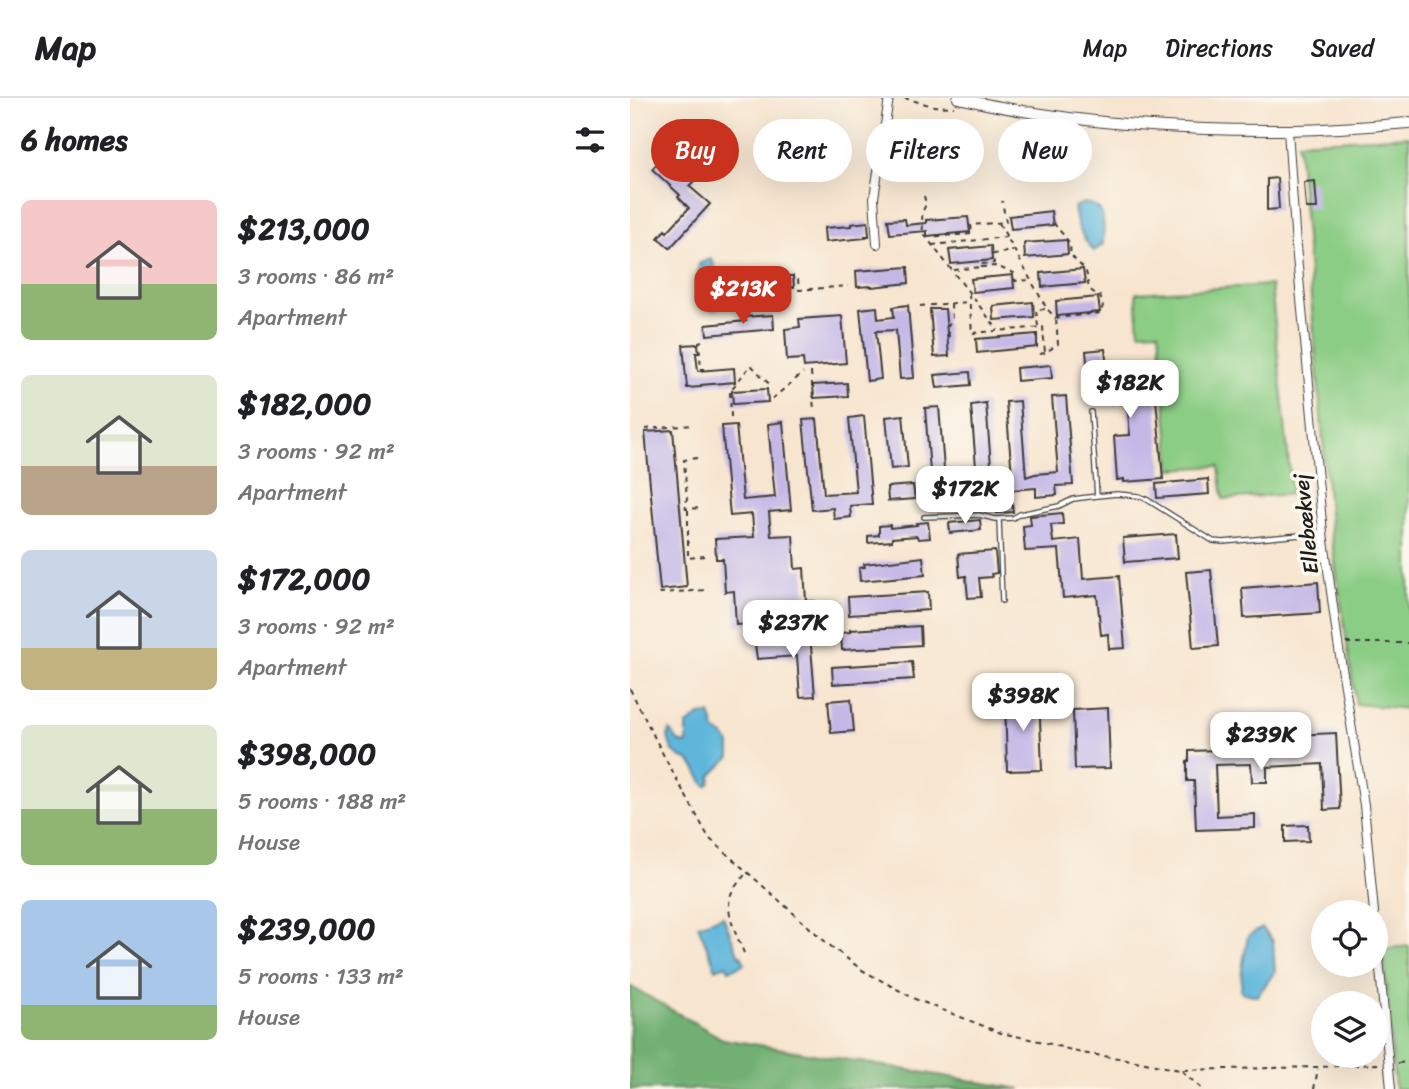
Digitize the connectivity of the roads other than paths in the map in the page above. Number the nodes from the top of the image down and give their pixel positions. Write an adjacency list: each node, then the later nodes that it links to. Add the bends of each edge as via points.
1 (889, 98): 5 (street, via 874,198)
2 (958, 98): 4 (street, via 1145,126)
3 (1409, 123): 4 (street)
4 (1288, 130): 10 (street, Ellebækvej)
5 (877, 244)
6 (1091, 412): 7 (lane)
7 (1097, 496): 9 (lane); 10 (lane, via 1139,496 1213,541)
8 (924, 517): 9 (lane)
9 (999, 519): 11 (lane)
10 (1323, 533): 12 (street, Ellebækvej, via 1364,804)
11 (1002, 601)
12 (1373, 900)
13 (1381, 977): 14 (street)
14 (1391, 1089)

